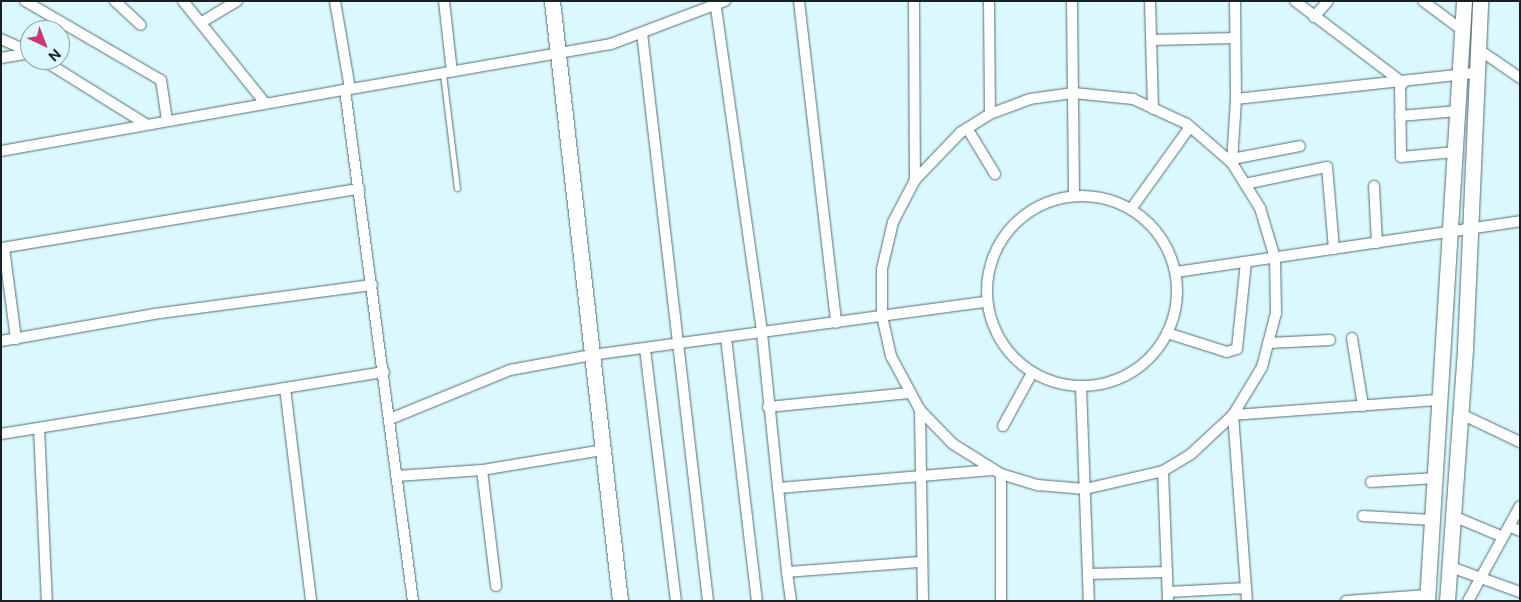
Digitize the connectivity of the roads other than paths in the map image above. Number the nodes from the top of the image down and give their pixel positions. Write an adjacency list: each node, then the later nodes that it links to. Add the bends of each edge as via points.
1 (25, 1): 48 (street, via 161,80)
2 (115, 1): 23 (street)
3 (183, 1): 22 (street)
4 (237, 1): 20 (street)
5 (335, 1): 40 (street)
6 (444, 1): 35 (street)
7 (552, 1): 32 (street)
8 (799, 1): 76 (street)
9 (914, 1): 57 (street)
10 (988, 1): 46 (street)
11 (1072, 1): 41 (street)
12 (1150, 1): 28 (street)
13 (1235, 1): 26 (street)
14 (1295, 1): 21 (street)
15 (1328, 1): 21 (street)
16 (1423, 1): 24 (street)
17 (1464, 1): 24 (street)
18 (1480, 1): 30 (street)
19 (718, 3): 25 (street); 77 (street)
20 (220, 5): 22 (street)
21 (1314, 17): 39 (street)
22 (202, 22): 43 (street)
23 (141, 24)
24 (1462, 30): 37 (street)
25 (642, 33): 32 (street); 85 (street)
26 (1235, 38): 28 (street); 42 (street)
27 (1, 39): 29 (street)
28 (1152, 40): 44 (street)
29 (20, 48)
30 (1478, 49): 36 (street); 38 (street)
31 (20, 54): 33 (street)
32 (558, 55): 35 (street); 87 (street)
33 (1, 58)
34 (59, 70): 49 (street)
35 (448, 73): 40 (street); 60 (lane)
36 (1477, 73): 37 (street); 65 (street)
37 (1459, 75): 39 (street); 45 (street)
38 (1519, 77)
39 (1401, 83): 42 (street); 47 (street)
40 (348, 90): 43 (street); 61 (street)
41 (1073, 93): 44 (street, via 1133,99); 46 (street, via 1030,99); 62 (street)
42 (1236, 99): 55 (street)
43 (265, 103): 48 (street)
44 (1154, 109): 50 (street)
45 (1458, 110): 47 (street); 54 (street)
46 (990, 114): 51 (street)
47 (1400, 116): 54 (street, via 1402,158)
48 (167, 120): 49 (street)
49 (146, 124): 53 (street)
50 (1190, 127): 55 (street); 63 (street)
51 (967, 128): 56 (street); 57 (street, via 936,154)
52 (1300, 146): 55 (street)
53 (1, 151)
54 (1455, 152): 66 (street)
55 (1232, 161): 58 (street)
56 (995, 174)
57 (915, 180): 75 (street, via 891,232 882,269)
58 (1245, 184): 69 (street, via 1327,167); 70 (street, via 1260,208)
59 (1374, 186): 67 (street)
60 (457, 188)
61 (358, 189): 68 (street); 73 (street)
62 (1074, 196): 63 (street, via 1102,197); 74 (street, via 1038,207 1018,219 999,243 988,272)
63 (1131, 209): 72 (street, via 1150,223 1167,246)
64 (1520, 221): 65 (street)
65 (1470, 230): 66 (street); 97 (street)
66 (1450, 233): 67 (street); 93 (street)
67 (1377, 243): 69 (street)
68 (3, 248): 81 (street)
69 (1334, 249): 70 (street)
70 (1275, 258): 71 (street); 84 (street, via 1276,313)
71 (1246, 262): 72 (street); 78 (street, via 1237,349 1227,352)
72 (1176, 272): 78 (street, via 1178,300)
73 (372, 285): 81 (street, via 154,314); 88 (street)
74 (986, 302): 75 (street); 89 (street, via 993,329 1008,353)
75 (882, 316): 76 (street); 92 (street, via 891,356)
76 (836, 323): 77 (street)
77 (762, 333): 79 (street); 95 (street)
78 (1167, 333): 91 (street, via 1156,352 1135,371 1109,383)
79 (726, 338): 85 (street); 138 (street)
80 (1352, 338): 94 (street)
81 (16, 340): 83 (street)
82 (1330, 340): 84 (street)
83 (1, 342)
84 (1268, 343): 98 (street, via 1262,367)
85 (678, 344): 86 (street); 137 (street)
86 (645, 349): 87 (street); 136 (street)
87 (592, 355): 99 (street, via 510,370); 104 (street)
88 (384, 372): 90 (street); 99 (street)
89 (1032, 374): 91 (street, via 1053,383); 100 (street)
90 (285, 388): 101 (street); 133 (street)
91 (1081, 388): 113 (street)
92 (908, 393): 95 (street); 96 (street)
93 (1439, 405): 94 (street); 97 (street); 110 (street)
94 (1363, 406): 98 (street)
95 (768, 407): 112 (street)
96 (920, 410): 107 (street, via 953,444); 109 (street)
97 (1461, 411): 103 (street); 116 (street)
98 (1233, 415): 106 (street, via 1192,454); 128 (street)
99 (390, 419): 108 (street)
100 (1003, 426)
101 (39, 428): 102 (street); 132 (street)
102 (1, 434)
103 (1520, 442)
104 (603, 450): 105 (street); 135 (street)
105 (482, 470): 108 (street); 127 (street)
106 (1163, 471): 113 (street); 124 (street)
107 (997, 472): 109 (street); 113 (street, via 1038,485); 141 (street)
108 (397, 476): 134 (street)
109 (919, 476): 112 (street); 121 (street)
110 (1436, 478): 111 (street); 117 (street)
111 (1371, 482)
112 (778, 488): 123 (street)
113 (1085, 489): 125 (street)
114 (1520, 506): 118 (street)
115 (1363, 516): 117 (street)
116 (1453, 516): 120 (street); 122 (street)
117 (1432, 520): 131 (street)
118 (1509, 526): 119 (street); 120 (street)
119 (1520, 530)
120 (1503, 537): 126 (street)
121 (921, 562): 123 (street); 140 (street)
122 (1448, 566): 126 (street); 145 (street)
123 (787, 572): 139 (street)
124 (1167, 572): 125 (street); 130 (street)
125 (1088, 574): 142 (street)
126 (1483, 576): 129 (street); 146 (street)
127 (496, 586)
128 (1246, 588): 130 (street); 143 (street)
129 (1520, 592)
130 (1168, 597)
131 (1427, 598): 144 (street)
132 (47, 601)
133 (311, 601)
134 (413, 601)
135 (620, 601)
136 (676, 601)
137 (708, 601)
138 (757, 601)
139 (791, 601)
140 (924, 601)
141 (1001, 601)
142 (1090, 601)
143 (1247, 601)
144 (1346, 601)
145 (1448, 601)
146 (1468, 601)

